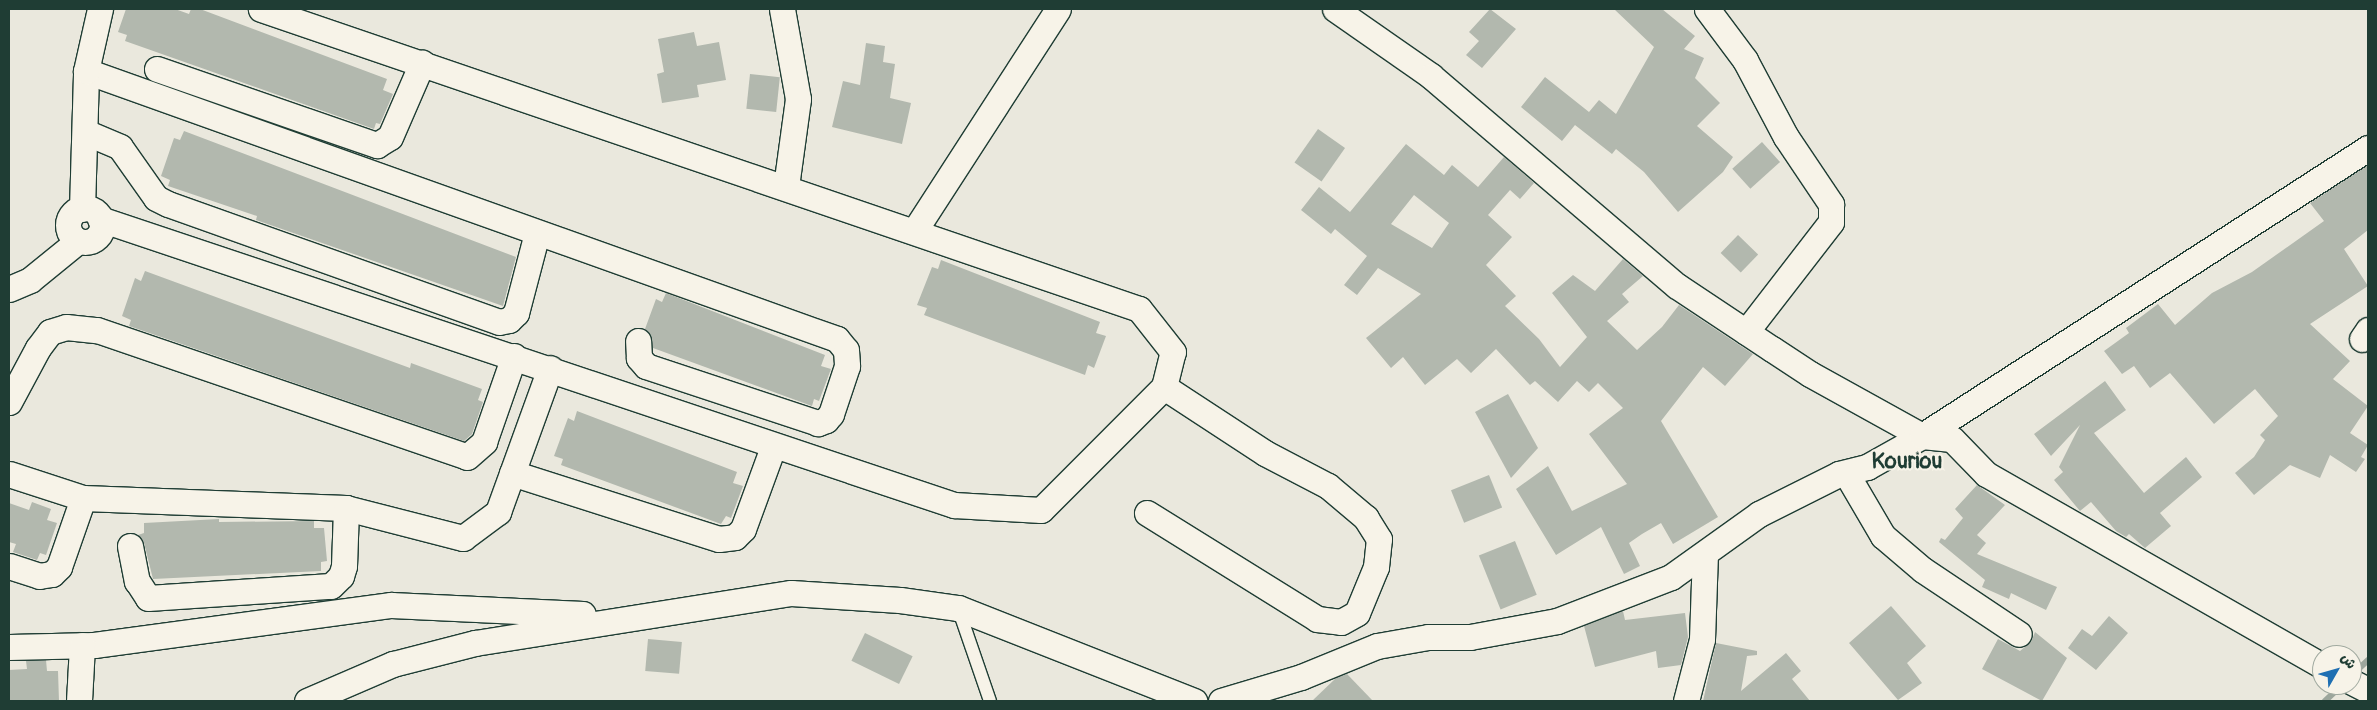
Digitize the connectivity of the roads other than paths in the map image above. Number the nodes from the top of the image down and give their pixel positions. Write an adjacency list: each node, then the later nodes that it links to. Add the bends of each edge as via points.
1 (100, 9): 9 (street)
2 (261, 9): 7 (street)
3 (782, 9): 12 (street, via 798,99)
4 (1058, 9): 14 (street)
5 (1336, 9): 17 (street, via 1431,76 1678,286)
6 (1707, 9): 17 (street, via 1746,60 1786,137 1831,204 1831,222)
7 (422, 63): 8 (street, via 390,137 377,145); 12 (street)
8 (157, 69)
9 (86, 71): 10 (street); 15 (street)
10 (85, 132): 13 (street); 15 (street, via 120,147 156,198 168,204 499,322 509,320 516,313)
11 (2368, 148): 23 (street)
12 (786, 187): 14 (street)
13 (91, 214): 16 (street, via 98,236 89,242 78,241 30,280); 19 (street)
14 (915, 230): 21 (street, via 1138,309 1173,352)
15 (537, 233): 18 (street, via 837,339 846,350 847,366 831,414 818,422 646,366 639,358)
16 (9, 290)
17 (1746, 332): 23 (street, via 1810,374)
18 (638, 341)
19 (514, 356): 20 (street); 22 (street, via 484,442 467,457 97,330 66,327 50,332)
20 (550, 368): 24 (street); 25 (street)
21 (1164, 387): 24 (street, via 1041,510 954,505); 30 (street, via 1265,452 1328,486 1359,512 1379,539 1376,566 1357,613 1341,622 1317,619)
22 (9, 402)
23 (1922, 436): 26 (street, via 1867,467); 39 (street, via 1952,439 1986,474)
24 (773, 447): 25 (street, via 743,529 735,537 719,538)
25 (512, 473): 29 (street, via 498,512 463,538)
26 (1846, 473): 32 (street, via 1759,514); 36 (street, via 1883,536 1923,570)
27 (9, 474): 28 (street)
28 (83, 498): 29 (street); 33 (street, via 59,566 52,574 39,576)
29 (346, 508): 31 (street, via 344,566 341,576 331,586 148,598 136,582)
30 (1147, 513)
31 (130, 546)
32 (1705, 554): 44 (street, via 1671,576 1557,621 1470,637 1428,637 1376,646 1301,677); 45 (street, via 1702,639)
33 (9, 566)
34 (958, 608): 35 (street, via 900,600 791,593); 42 (lane); 43 (street)
35 (635, 617): 37 (street, via 391,605); 41 (street, via 475,643 393,664)
36 (2019, 634)
37 (82, 645): 38 (street); 40 (street)
38 (9, 647)
39 (2312, 660)
40 (79, 701)
41 (307, 701)
42 (990, 701)
43 (1194, 701)
44 (1221, 701)
45 (1686, 701)

